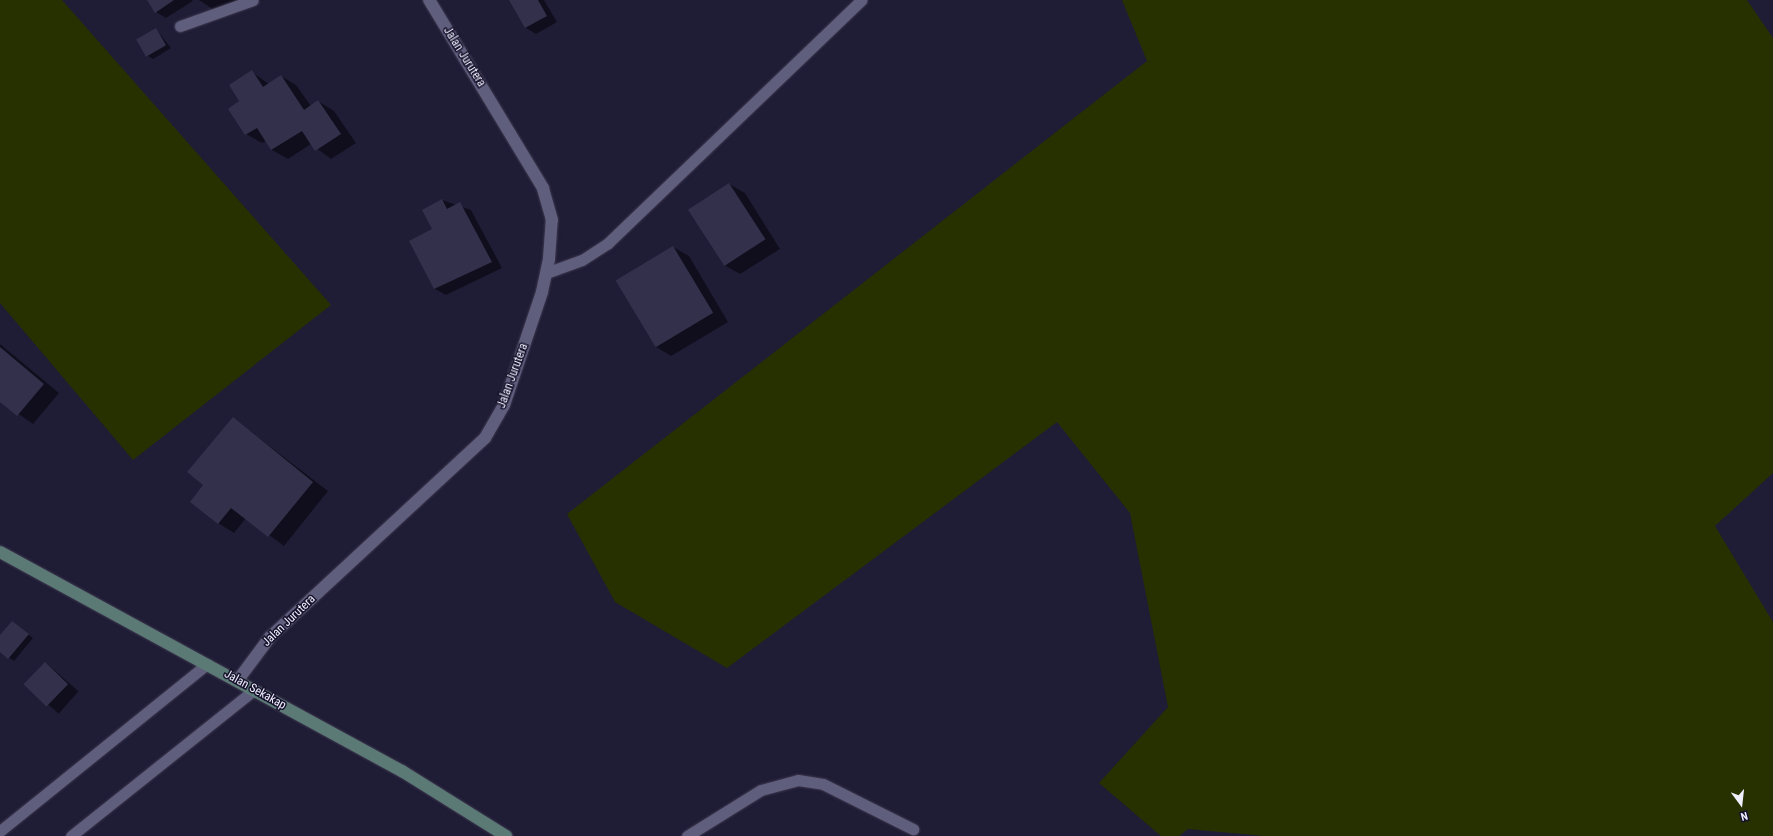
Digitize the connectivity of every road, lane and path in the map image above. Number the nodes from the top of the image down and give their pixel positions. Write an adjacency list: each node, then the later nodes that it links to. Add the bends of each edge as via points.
1 (253, 0): 4 (lane)
2 (429, 0): 5 (street, Jalan Jurutera, via 543,188 552,220)
3 (861, 0): 5 (lane, via 608,243 582,260)
4 (180, 26)
5 (546, 273): 8 (street, Jalan Jurutera, via 504,405 485,438 270,637)
6 (0, 552): 7 (street, Jalan Sekakap)
7 (207, 664): 8 (street, Jalan Sekakap); 11 (lane)
8 (238, 680): 9 (street, Jalan Sekakap)
9 (254, 690): 12 (lane); 13 (street, Jalan Sekakap, via 402,771)
10 (913, 829): 14 (lane, via 823,784 798,780 760,790)
11 (0, 831)
12 (71, 836)
13 (506, 836)
14 (687, 836)

